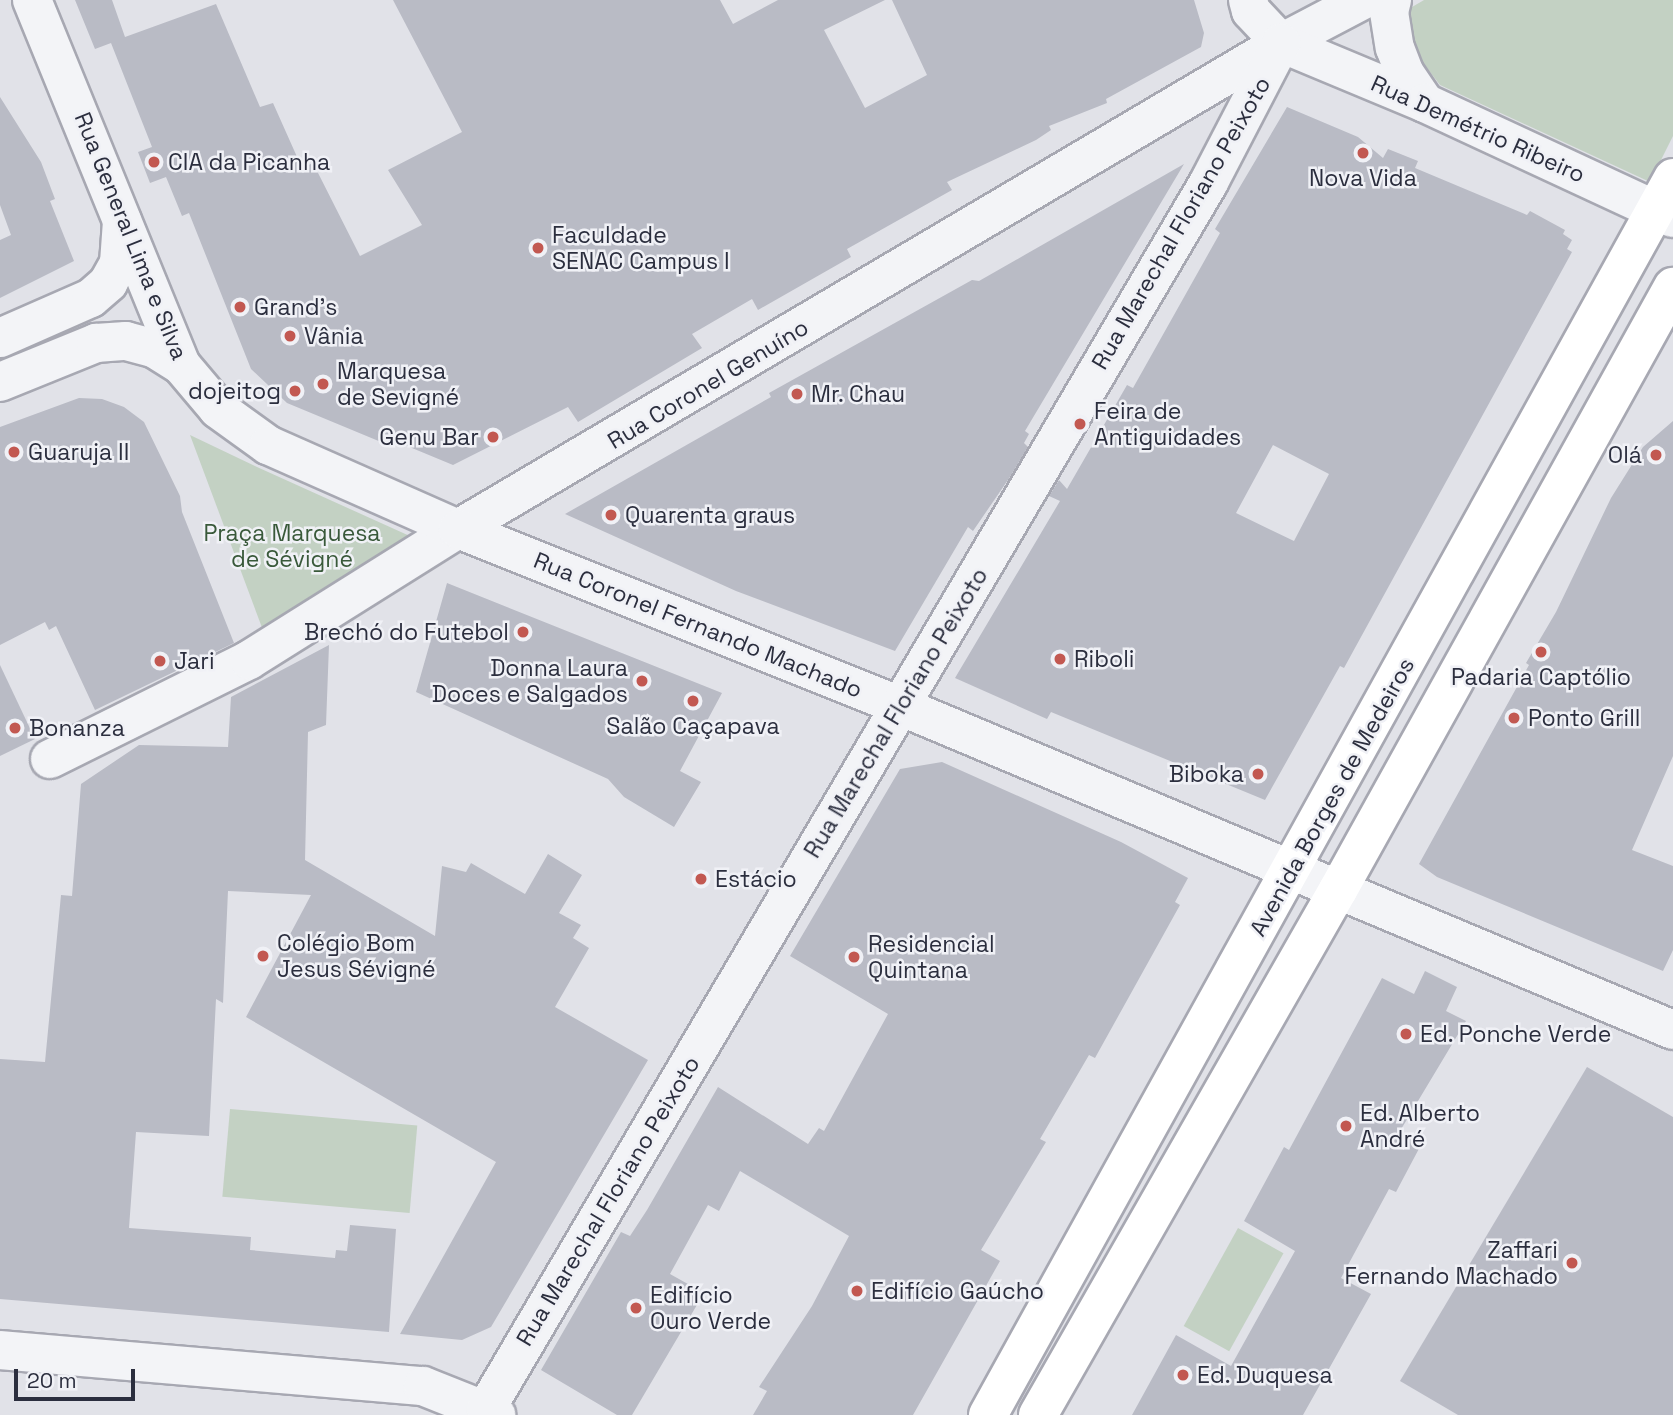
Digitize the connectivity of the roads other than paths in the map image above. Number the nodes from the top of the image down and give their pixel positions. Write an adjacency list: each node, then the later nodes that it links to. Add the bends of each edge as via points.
1 (32, 0): 8 (street, Rua General Lima e Silva)
2 (1248, 0): 5 (street, via 1251,11)
3 (1363, 0): 5 (street, Rua Coronel Genuíno)
4 (1392, 0): 6 (street, via 1390,26 1395,48 1409,80)
5 (1281, 43): 6 (street, Rua Demétrio Ribeiro); 13 (street, Rua Coronel Genuíno); 14 (street, Rua Marechal Floriano Peixoto, via 1209,181)
6 (1426, 103): 7 (street, Rua Demétrio Ribeiro)
7 (1667, 203): 16 (main road, Avenida Borges de Medeiros)
8 (121, 215): 10 (street, via 124,241 120,263 108,283 91,298); 11 (street, Rua General Lima e Silva)
9 (1673, 287): 17 (main road)
10 (0, 338)
11 (181, 365): 12 (street, via 155,349 136,344 96,343); 13 (street, Rua General Lima e Silva, via 218,409 268,445)
12 (0, 382)
13 (458, 528): 14 (street, Rua Coronel Fernando Machado); 15 (street, Rua Coronel Genuíno, via 249,660)
14 (900, 706): 16 (street, Rua Coronel Fernando Machado); 20 (street, Rua Marechal Floriano Peixoto)
15 (50, 759)
16 (1292, 869): 17 (street, Rua Coronel Fernando Machado); 21 (main road, Avenida Borges de Medeiros)
17 (1338, 890): 18 (street, Rua Coronel Fernando Machado); 22 (main road)
18 (1673, 1030)
19 (0, 1350): 20 (street, via 423,1386)
20 (488, 1413)
21 (988, 1415)
22 (1038, 1415)

